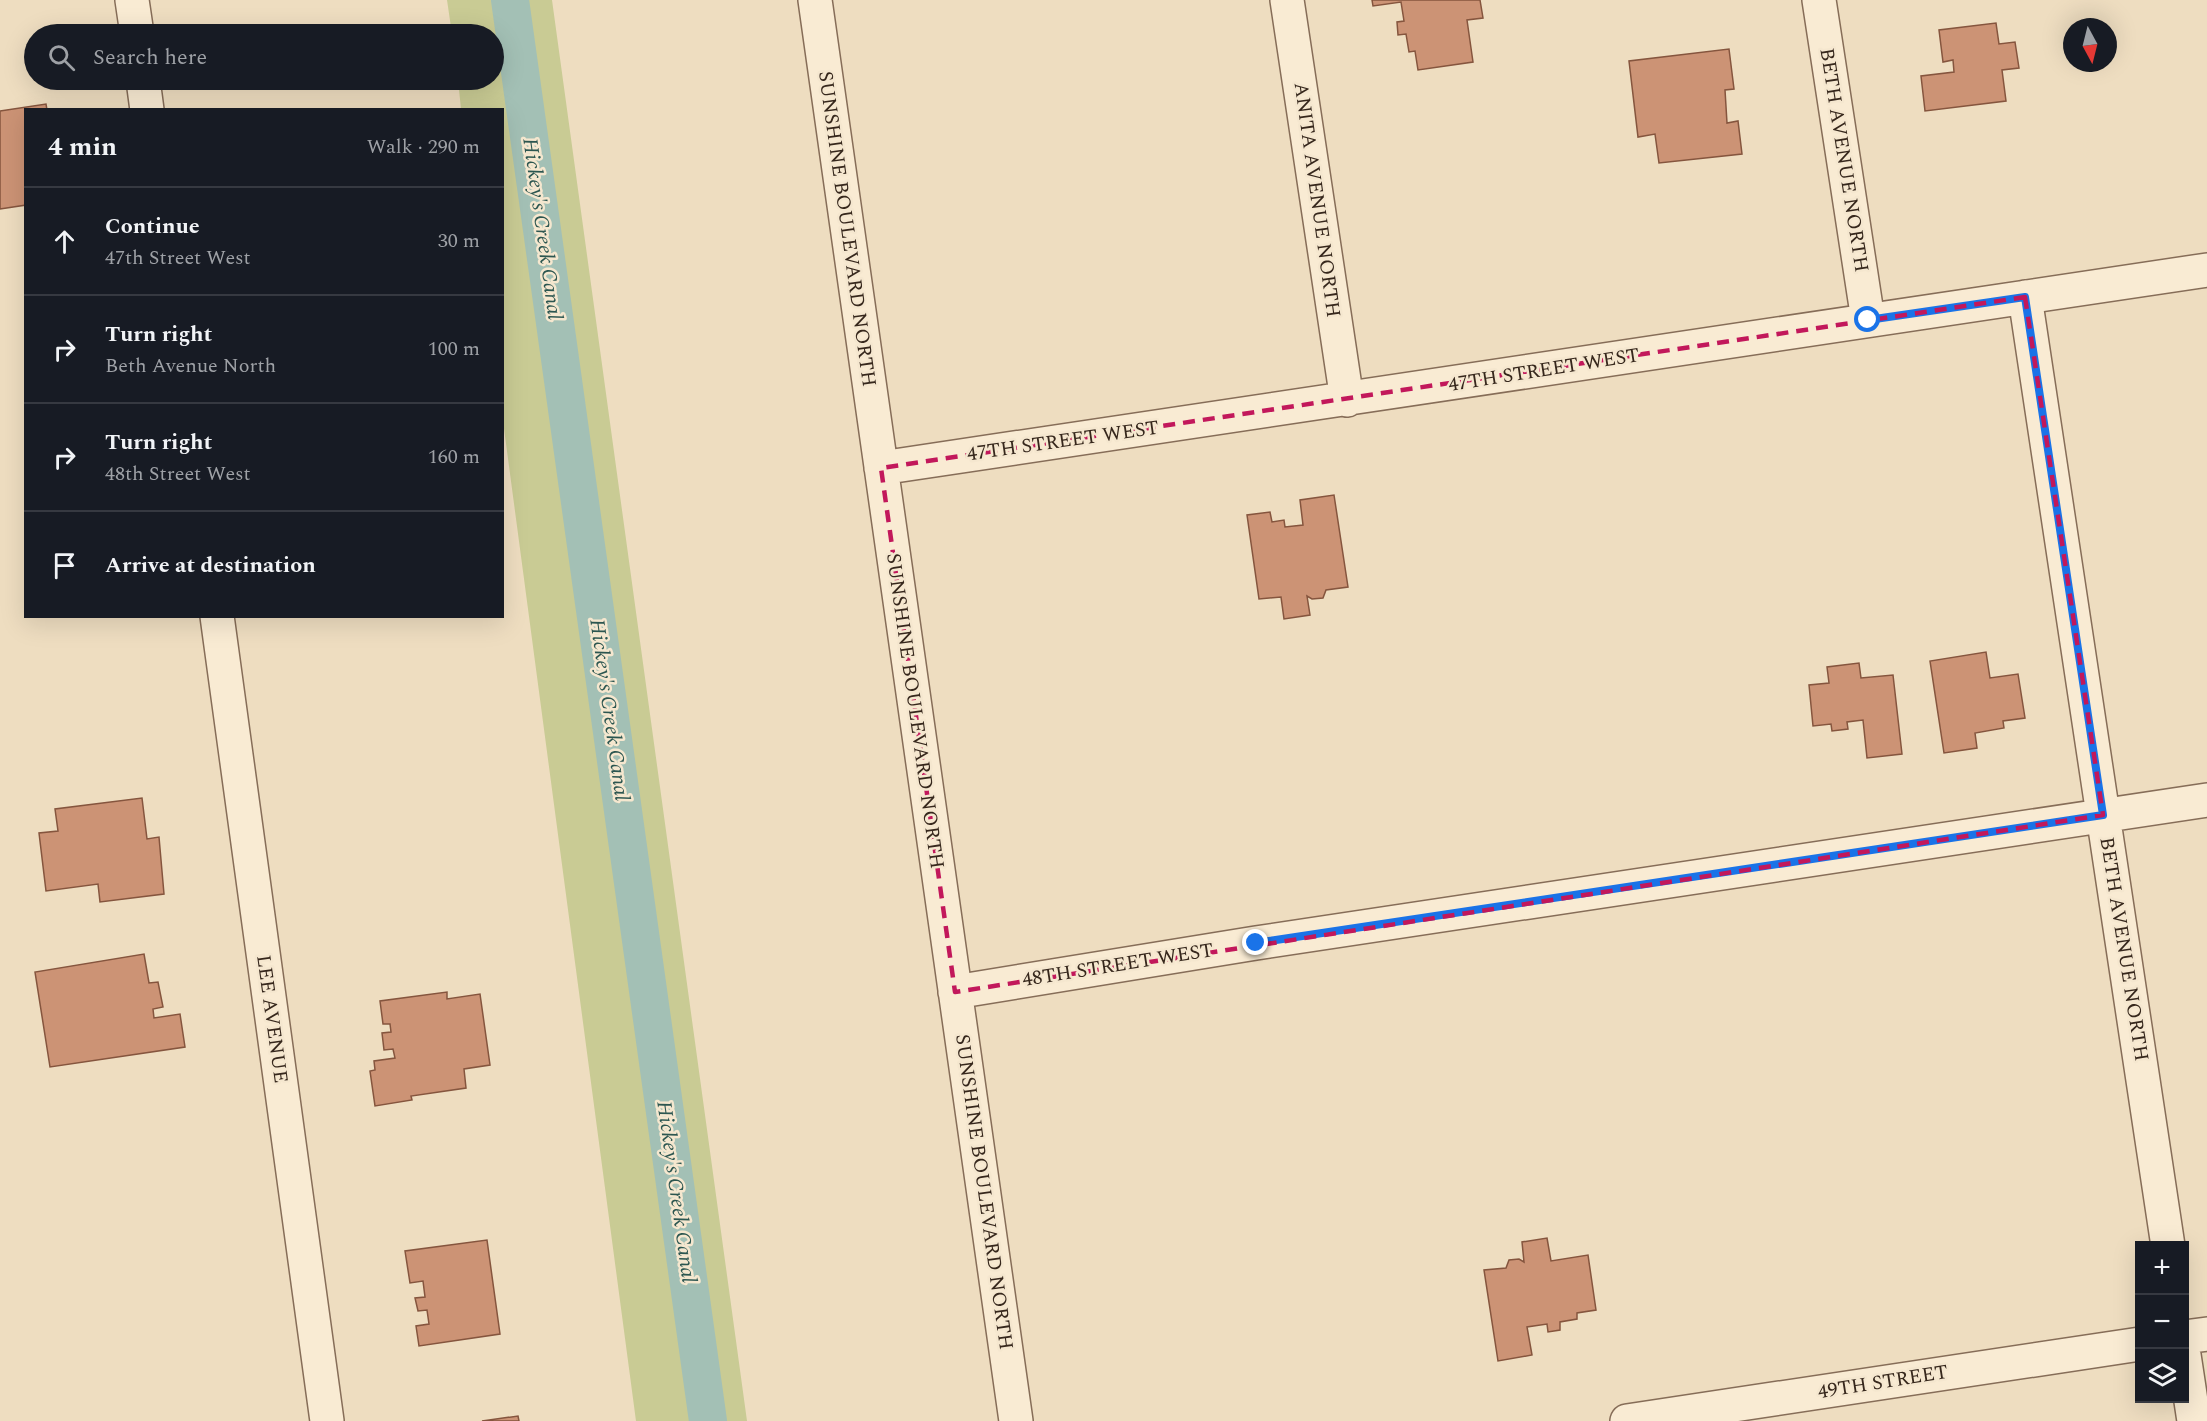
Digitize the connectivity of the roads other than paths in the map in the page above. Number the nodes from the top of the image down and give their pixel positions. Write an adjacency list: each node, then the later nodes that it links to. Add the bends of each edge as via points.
1 (132, 0): 5 (street)
2 (815, 0): 12 (street, SUNSHINE BOULEVARD NORTH)
3 (1287, 0): 11 (street, ANITA AVENUE NORTH)
4 (1819, 0): 10 (street, BETH AVENUE NORTH)
5 (136, 24)
6 (144, 90): 7 (street)
7 (147, 108)
8 (2207, 270): 9 (street, 47TH STREET WEST)
9 (2025, 297): 10 (street, 47TH STREET WEST); 15 (street, BETH AVENUE NORTH)
10 (1868, 320): 11 (street, 47TH STREET WEST)
11 (1347, 400): 12 (street, 47TH STREET WEST)
12 (881, 468): 16 (street, SUNSHINE BOULEVARD NORTH)
13 (217, 618): 22 (street, LEE AVENUE)
14 (2207, 800): 15 (street, 48TH STREET WEST)
15 (2103, 815): 16 (street, 48TH STREET WEST); 17 (street, BETH AVENUE NORTH)
16 (955, 992): 23 (street, SUNSHINE BOULEVARD NORTH)
17 (2167, 1241)
18 (2207, 1334): 19 (street)
19 (2189, 1336)
20 (2135, 1345): 24 (street, 49TH STREET)
21 (2189, 1388): 25 (street)
22 (327, 1421)
23 (1016, 1421)
24 (1627, 1421)
25 (2194, 1421)

